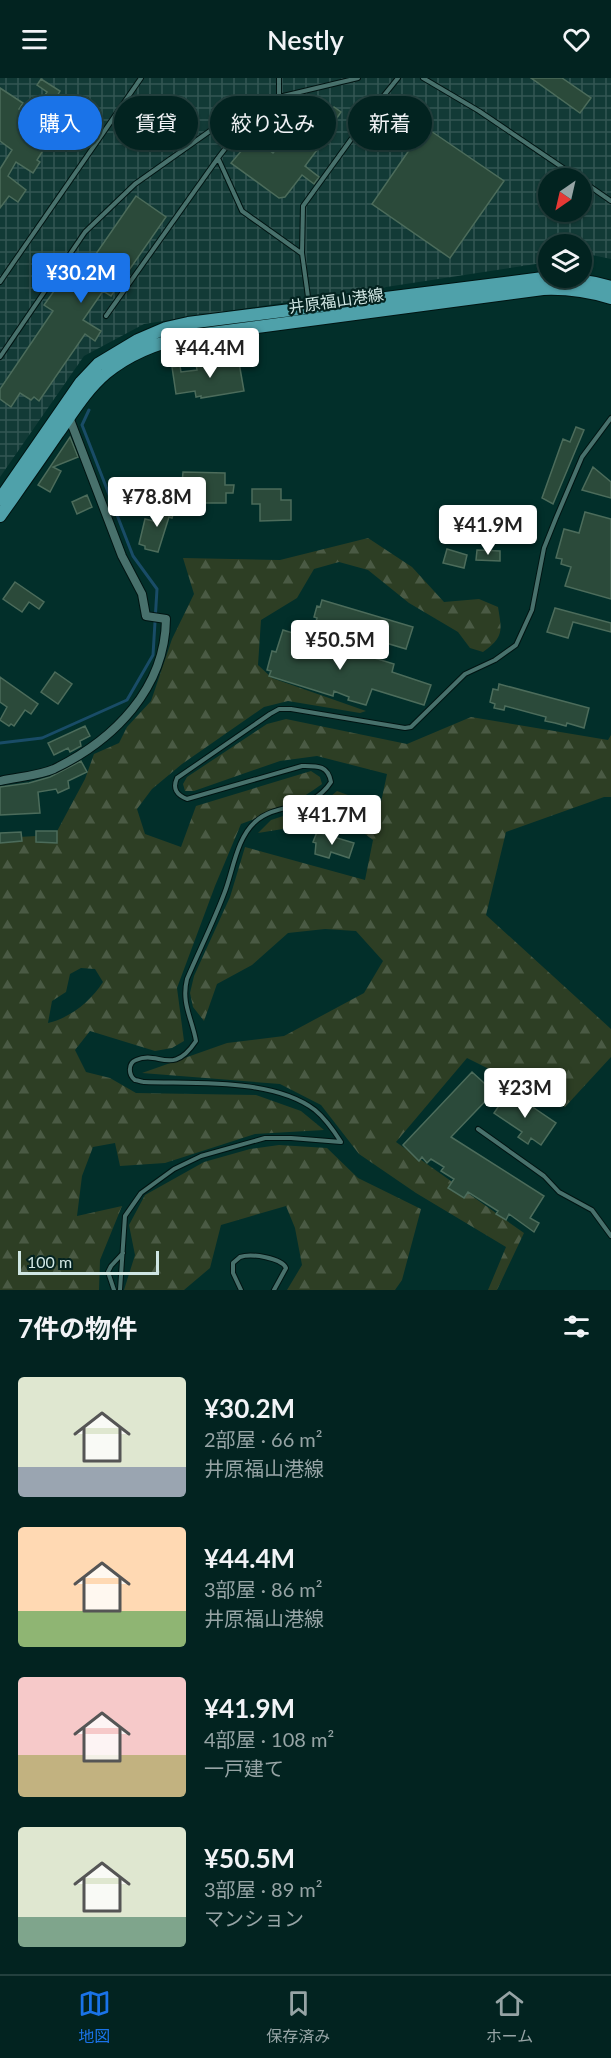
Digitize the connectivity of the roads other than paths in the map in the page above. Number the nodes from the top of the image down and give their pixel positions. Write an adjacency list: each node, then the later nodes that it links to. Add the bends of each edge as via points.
1 (141, 78): 15 (lane)
2 (279, 78): 6 (lane)
3 (358, 78): 7 (lane)
4 (398, 78): 14 (lane, via 303,207)
5 (423, 78): 11 (lane)
6 (279, 96)
7 (283, 96)
8 (210, 131): 20 (lane, via 135,184 85,232)
9 (224, 150): 10 (lane)
10 (218, 158): 14 (lane, via 242,211); 19 (lane)
11 (562, 168)
12 (592, 188): 13 (lane)
13 (611, 201)
14 (302, 253): 18 (lane)
15 (0, 282)
16 (611, 287): 18 (main road, 井原福山港線, via 568,278 543,278)
17 (611, 298): 18 (main road, 井原福山港線, via 566,288 543,289)
18 (309, 314): 21 (main road, 井原福山港線, via 152,346 107,372); 23 (main road, 井原福山港線, via 166,328 118,350 81,382)
19 (105, 316)
20 (0, 357)
21 (69, 417): 24 (main road, 井原福山港線); 25 (street, via 122,556 142,594 146,616 165,618 166,635 158,667 137,704 116,729 53,770)
22 (611, 417): 28 (lane, via 582,457 556,518 544,548 532,610 516,645 465,674 411,727 279,709 177,778 175,791 187,799 302,766 326,769 331,782 309,802 268,814 249,829 184,991 196,1041 177,1059 137,1059 129,1069 131,1076 144,1082 271,1090 315,1110 341,1142 265,1138 201,1156 174,1169 132,1204 125,1216)
23 (0, 499)
24 (0, 516)
25 (0, 781)
26 (478, 1129): 27 (lane, via 559,1192 592,1210)
27 (611, 1236)
28 (123, 1253): 29 (lane, via 108,1272); 30 (lane)
29 (114, 1290)
30 (120, 1290)
31 (241, 1290): 32 (lane, via 233,1273 233,1263 240,1257 278,1259 284,1263 284,1275)
32 (274, 1290)

